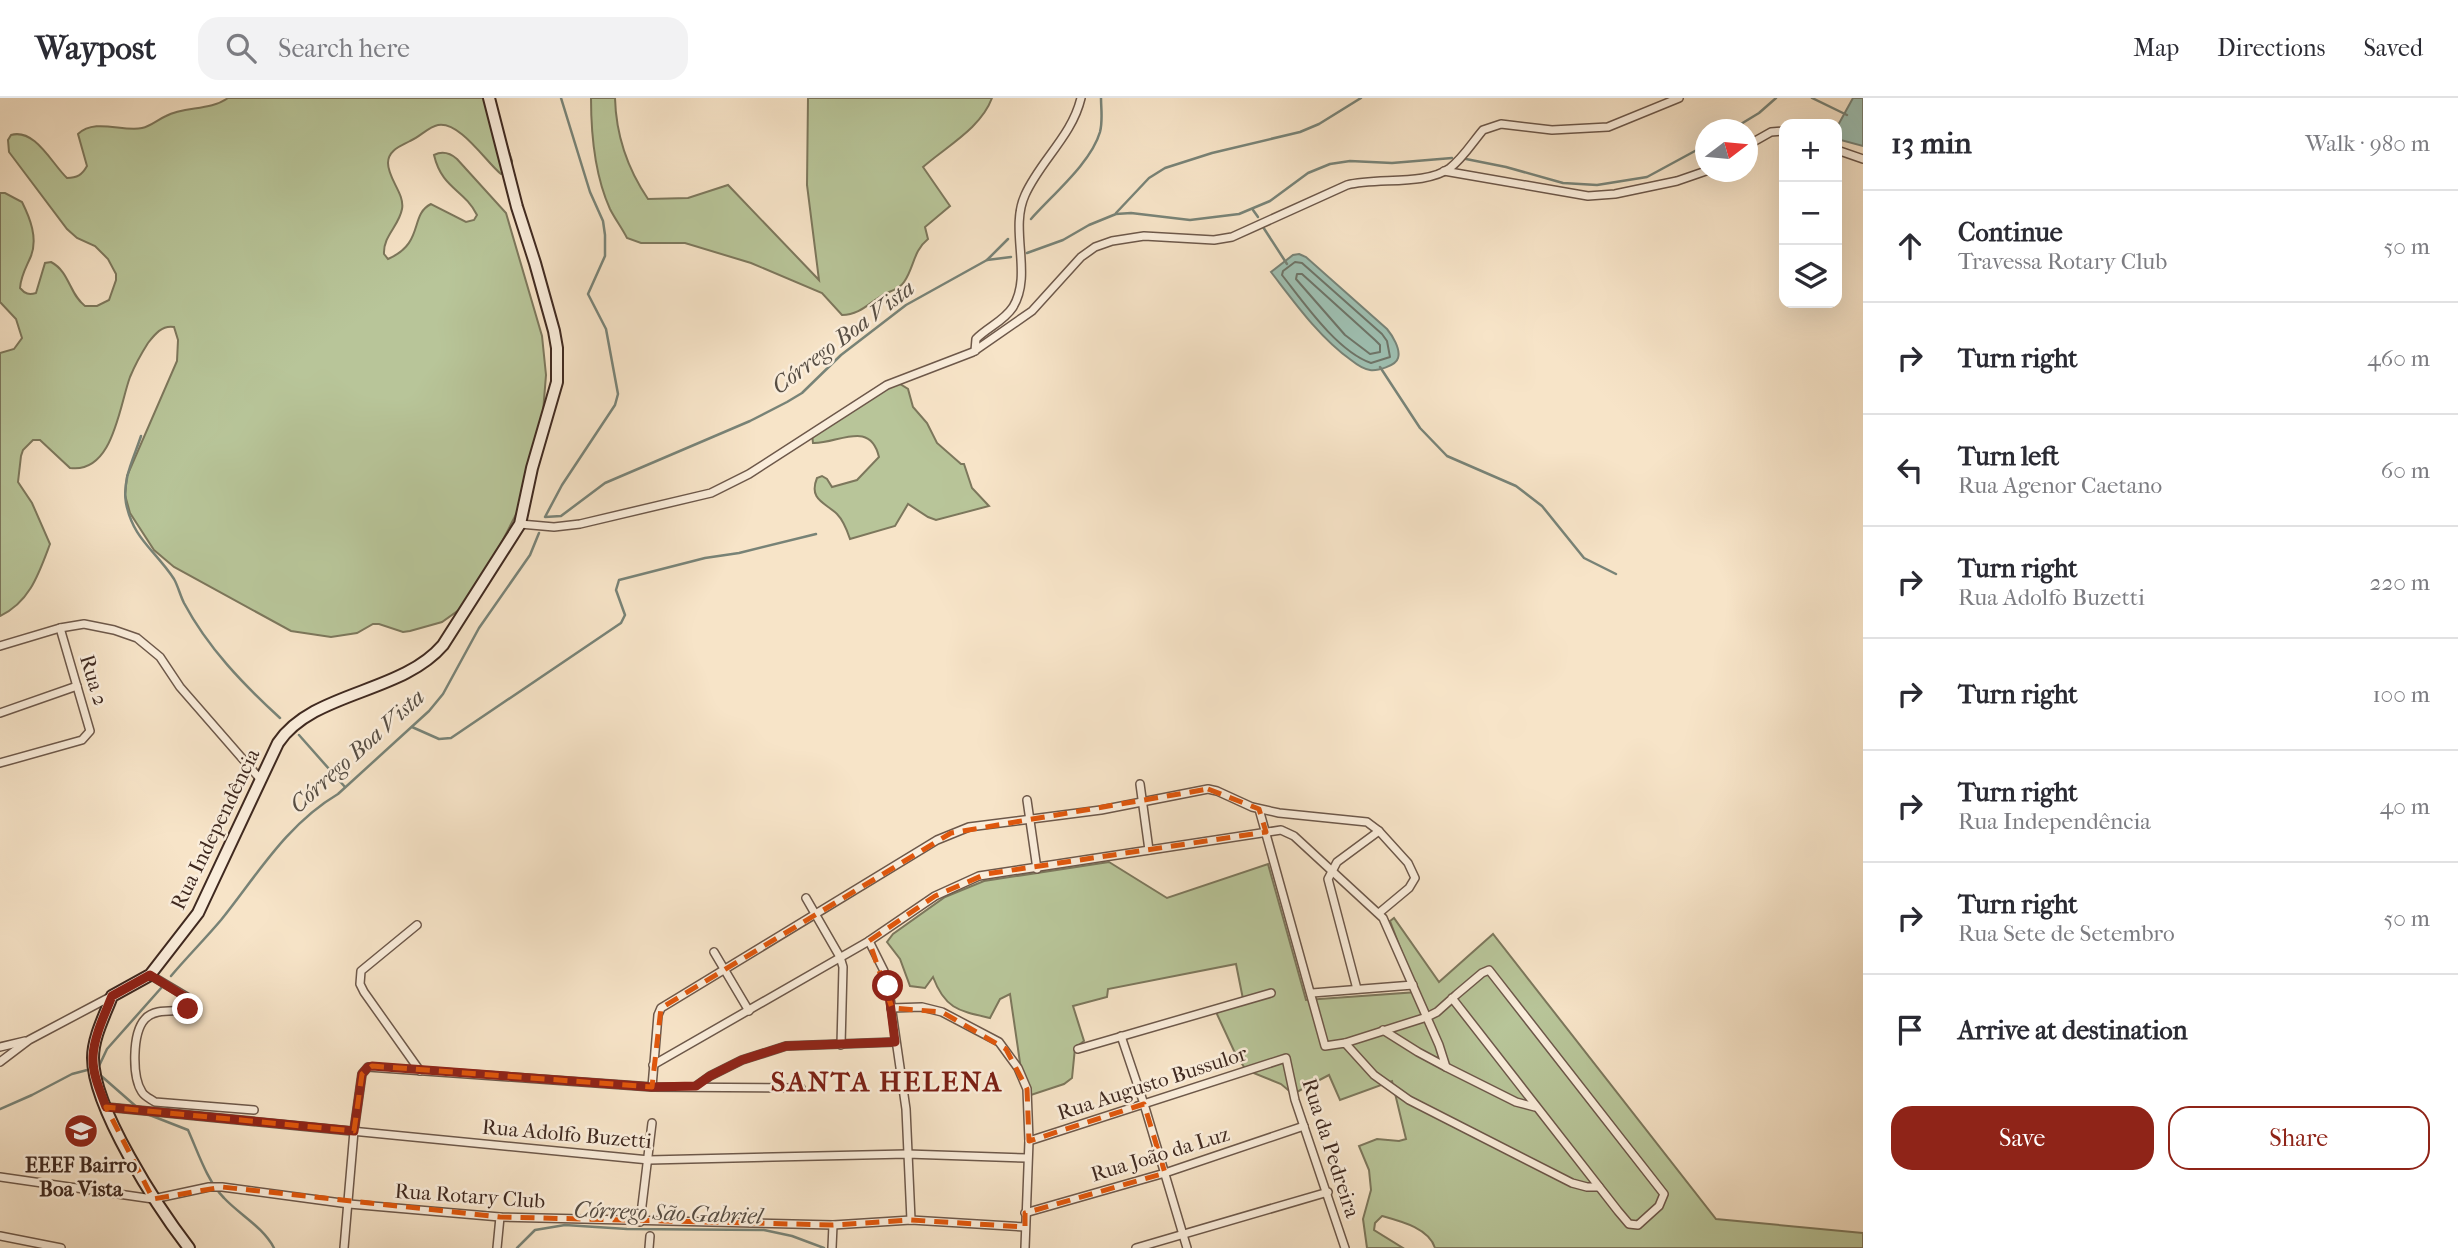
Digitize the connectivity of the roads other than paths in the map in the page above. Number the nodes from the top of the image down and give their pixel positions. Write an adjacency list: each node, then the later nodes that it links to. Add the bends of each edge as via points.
1 (489, 98): 11 (street, via 557,348 557,382)
2 (1081, 98): 10 (street, via 1075,117 1025,194 1021,277 1014,305 976,339)
3 (1679, 98): 8 (street, via 1608,127 1552,130 1501,124 1488,128)
4 (1779, 131): 5 (street)
5 (1758, 139)
6 (1842, 152): 7 (street)
7 (1863, 159)
8 (1444, 171): 9 (street, via 1588,196); 10 (street, via 1347,185 1232,237 1144,236 1095,247 1032,311)
9 (1695, 175)
10 (975, 351): 11 (street, via 887,386 749,474 711,493 580,524)
11 (520, 524): 17 (street, Rua Independência, via 433,656 303,717 287,730)
12 (60, 628): 13 (street); 14 (street, Rua 2); 17 (street, via 100,626 146,643)
13 (0, 646)
14 (77, 686): 15 (street); 16 (street, Rua 2, via 90,731 85,737)
15 (0, 713)
16 (0, 763)
17 (261, 780): 38 (street, Rua Independência, via 198,913)
18 (1140, 784): 20 (street)
19 (1027, 800): 23 (street)
20 (1144, 802): 21 (street, via 1208,789); 23 (street); 27 (street)
21 (1259, 809): 22 (street); 26 (street)
22 (1279, 813): 24 (street); 25 (street, via 1354,819)
23 (1030, 820): 28 (street); 32 (street, via 951,833)
24 (1281, 830): 26 (street); 29 (street)
25 (1379, 831): 29 (street); 31 (street, via 1408,863 1415,878)
26 (1266, 832): 27 (street); 42 (street)
27 (1149, 850): 28 (street)
28 (1037, 869): 34 (street, via 986,874 957,885)
29 (1331, 870): 31 (street); 40 (street, via 1328,884)
30 (806, 898): 32 (street)
31 (1379, 913): 39 (street)
32 (815, 915): 36 (street); 37 (street)
33 (417, 925): 60 (street, via 360,976 364,992)
34 (869, 941): 36 (street); 45 (street, via 884,971)
35 (713, 951): 37 (street)
36 (840, 957): 46 (street); 53 (street, via 845,978)
37 (724, 970): 46 (street); 58 (street, via 661,1008)
38 (150, 975): 43 (street, Rua Independência); 67 (street, via 190,1004 186,1010 160,1012 144,1020 136,1035 135,1063 142,1093 155,1102)
39 (1413, 985): 40 (street); 47 (street)
40 (1357, 989): 42 (street)
41 (1270, 993): 49 (street)
42 (1312, 993): 52 (street, via 1325,1046)
43 (112, 996): 50 (street); 65 (street, via 93,1056)
44 (1452, 998): 47 (street); 66 (street); 77 (street, via 1486,970 1493,974 1664,1197 1633,1226)
45 (891, 1008): 51 (street); 71 (street, via 929,1008 999,1042 1027,1089)
46 (749, 1011): 58 (street)
47 (1427, 1017): 48 (street); 59 (street)
48 (1383, 1030): 52 (street); 59 (street)
49 (1121, 1036): 55 (street); 64 (street)
50 (29, 1040): 54 (street); 57 (street)
51 (895, 1042): 53 (street); 72 (street, via 906,1110)
52 (1345, 1043): 77 (street, via 1374,1075 1409,1100 1572,1183)
53 (841, 1045): 61 (street, via 773,1049 742,1060)
54 (0, 1047)
55 (1079, 1049)
56 (1286, 1058): 64 (street, Rua Augusto Bussulor); 69 (street, Rua da Pedreira)
57 (0, 1062)
58 (653, 1065): 62 (street)
59 (1447, 1067): 66 (street)
60 (420, 1071): 62 (street); 70 (street, via 368,1067 362,1074)
61 (696, 1086): 62 (street); 63 (street)
62 (652, 1087)
63 (801, 1088)
64 (1144, 1104): 71 (street, Rua Augusto Bussulor); 75 (street)
65 (106, 1107): 70 (street, Rua Adolfo Buzetti); 79 (street)
66 (1535, 1107): 77 (street)
67 (254, 1110)
68 (652, 1123): 74 (street)
69 (1304, 1126): 75 (street, Rua João da Luz); 78 (street, Rua da Pedreira)
70 (354, 1131): 74 (street, Rua Adolfo Buzetti); 80 (street)
71 (1029, 1142): 73 (street)
72 (907, 1154): 73 (street, Rua Adolfo Buzetti); 74 (street, Rua Adolfo Buzetti); 83 (street)
73 (1027, 1158): 81 (street)
74 (649, 1160): 84 (street)
75 (1165, 1173): 81 (street, Rua João da Luz); 87 (street)
76 (0, 1177): 79 (street, Rua Rotary Club)
77 (1599, 1187)
78 (1328, 1192): 87 (street); 99 (street, Rua da Pedreira)
79 (153, 1199): 80 (street, Rua Rotary Club, via 222,1187); 91 (street)
80 (349, 1204): 82 (street, Rua Rotary Club); 92 (street)
81 (1025, 1213): 86 (street)
82 (500, 1217): 84 (street, Rua Rotary Club); 93 (street)
83 (912, 1220): 85 (street, Rua Rotary Club); 86 (street, Rua Rotary Club)
84 (640, 1222): 85 (street, Rua Rotary Club)
85 (833, 1225): 95 (street)
86 (1025, 1227): 96 (street)
87 (1182, 1233): 97 (street); 98 (street)
88 (0, 1236): 90 (street)
89 (650, 1236): 94 (street)
90 (61, 1248)
91 (189, 1248)
92 (344, 1248)
93 (498, 1248)
94 (649, 1248)
95 (832, 1248)
96 (1025, 1248)
97 (1136, 1248)
98 (1187, 1248)
99 (1345, 1248)

